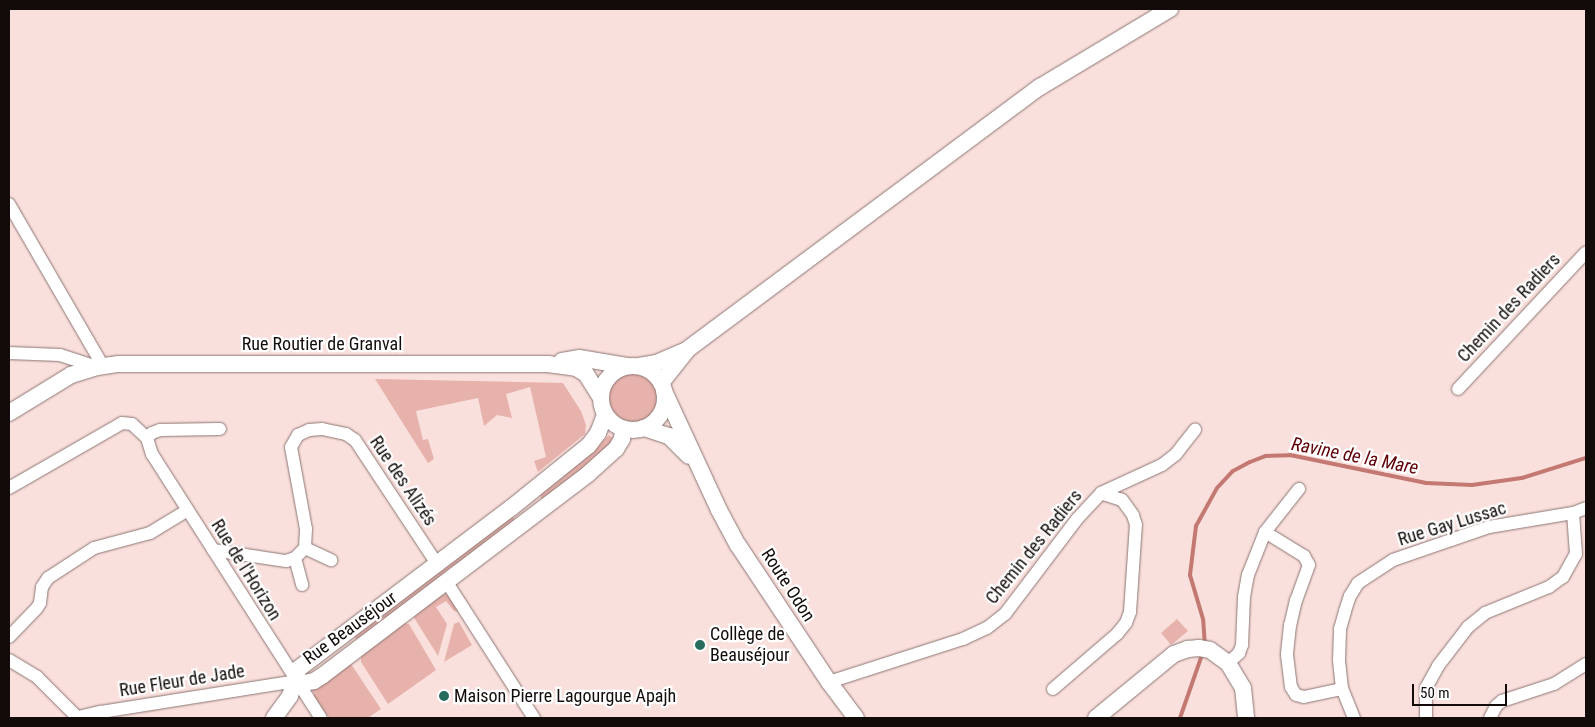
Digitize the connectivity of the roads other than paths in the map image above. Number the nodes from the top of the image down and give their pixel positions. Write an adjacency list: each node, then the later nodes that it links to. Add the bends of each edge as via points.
1 (1170, 9): 4 (street, via 1040,87)
2 (9, 204): 8 (street)
3 (1586, 252): 10 (street, Chemin des Radiers)
4 (688, 349): 7 (street, via 656,363); 9 (street)
5 (9, 353): 8 (street, Rue Routier de Granval, via 60,355)
6 (548, 364): 7 (street, via 579,358); 8 (street, Rue Routier de Granval, via 129,364); 11 (street, via 576,368 586,374)
7 (633, 366): 9 (street, via 656,375); 11 (street, via 617,369 609,376)
8 (100, 367): 12 (street, Rue Routier de Granval, via 71,375)
9 (662, 387): 15 (street, via 663,409); 19 (street, Route Odon)
10 (1458, 389)
11 (600, 396): 13 (street)
12 (9, 413)
13 (605, 415): 14 (street); 31 (street, Rue Beauséjour, via 589,445)
14 (623, 428): 15 (street); 32 (street, Rue Beauséjour, via 622,439 616,449 588,474)
15 (644, 428): 19 (street, Route Odon, via 678,442)
16 (220, 429): 18 (street, via 160,430)
17 (1195, 430): 22 (street, Chemin des Radiers, via 1176,454 1162,465)
18 (146, 438): 20 (street, Rue de l'Horizon, via 132,424 122,423); 24 (street, Rue de l'Horizon, via 152,454)
19 (699, 467): 39 (street, Route Odon, via 738,545)
20 (9, 488)
21 (1299, 489): 26 (street)
22 (1101, 493): 39 (street, Chemin des Radiers, via 1077,519 1005,614 987,628 963,639); 40 (street, via 1122,500 1136,524 1130,612 1117,634)
23 (1586, 508): 25 (street, Rue Gay Lussac)
24 (188, 510): 28 (street, Rue de l'Horizon); 34 (street, via 150,533 94,548 52,575 42,587 37,608)
25 (1573, 513): 41 (street, Rue Gay Lussac, via 1488,528 1393,560 1371,573 1358,583 1350,596 1340,629); 50 (street, via 1576,554 1566,572 1549,587 1485,613 1468,627 1438,666 1426,688)
26 (1265, 532): 36 (street, via 1248,575 1242,645 1239,653); 41 (street, via 1304,556 1309,565 1290,625 1287,655 1291,687 1296,695 1304,697)
27 (305, 548): 29 (street); 30 (street); 31 (street, Rue des Alizés, via 306,529 291,447 298,435 322,428 346,434 355,440)
28 (213, 550): 29 (street, via 286,561); 38 (street, Rue de l'Horizon)
29 (295, 558): 33 (street)
30 (331, 560)
31 (438, 564): 38 (street, Rue Beauséjour, via 298,669)
32 (446, 581): 38 (street, Rue Beauséjour, via 322,676 309,682); 45 (street)
33 (302, 584)
34 (9, 637)
35 (9, 660): 42 (street, via 37,677)
36 (1228, 663): 47 (street, via 1210,650 1199,648 1174,654); 48 (street, via 1243,688)
37 (1586, 664): 51 (street, via 1554,684 1502,701)
38 (296, 680): 42 (street, Rue Fleur de Jade); 43 (street, via 286,703); 44 (street, Rue de l'Horizon)
39 (828, 682): 46 (street, Route Odon)
40 (1053, 689)
41 (1342, 689): 49 (street, Rue Gay Lussac)
42 (76, 718)
43 (274, 718)
44 (321, 718)
45 (534, 718)
46 (856, 718)
47 (1096, 718)
48 (1246, 718)
49 (1354, 718)
50 (1426, 718)
51 (1490, 718)

